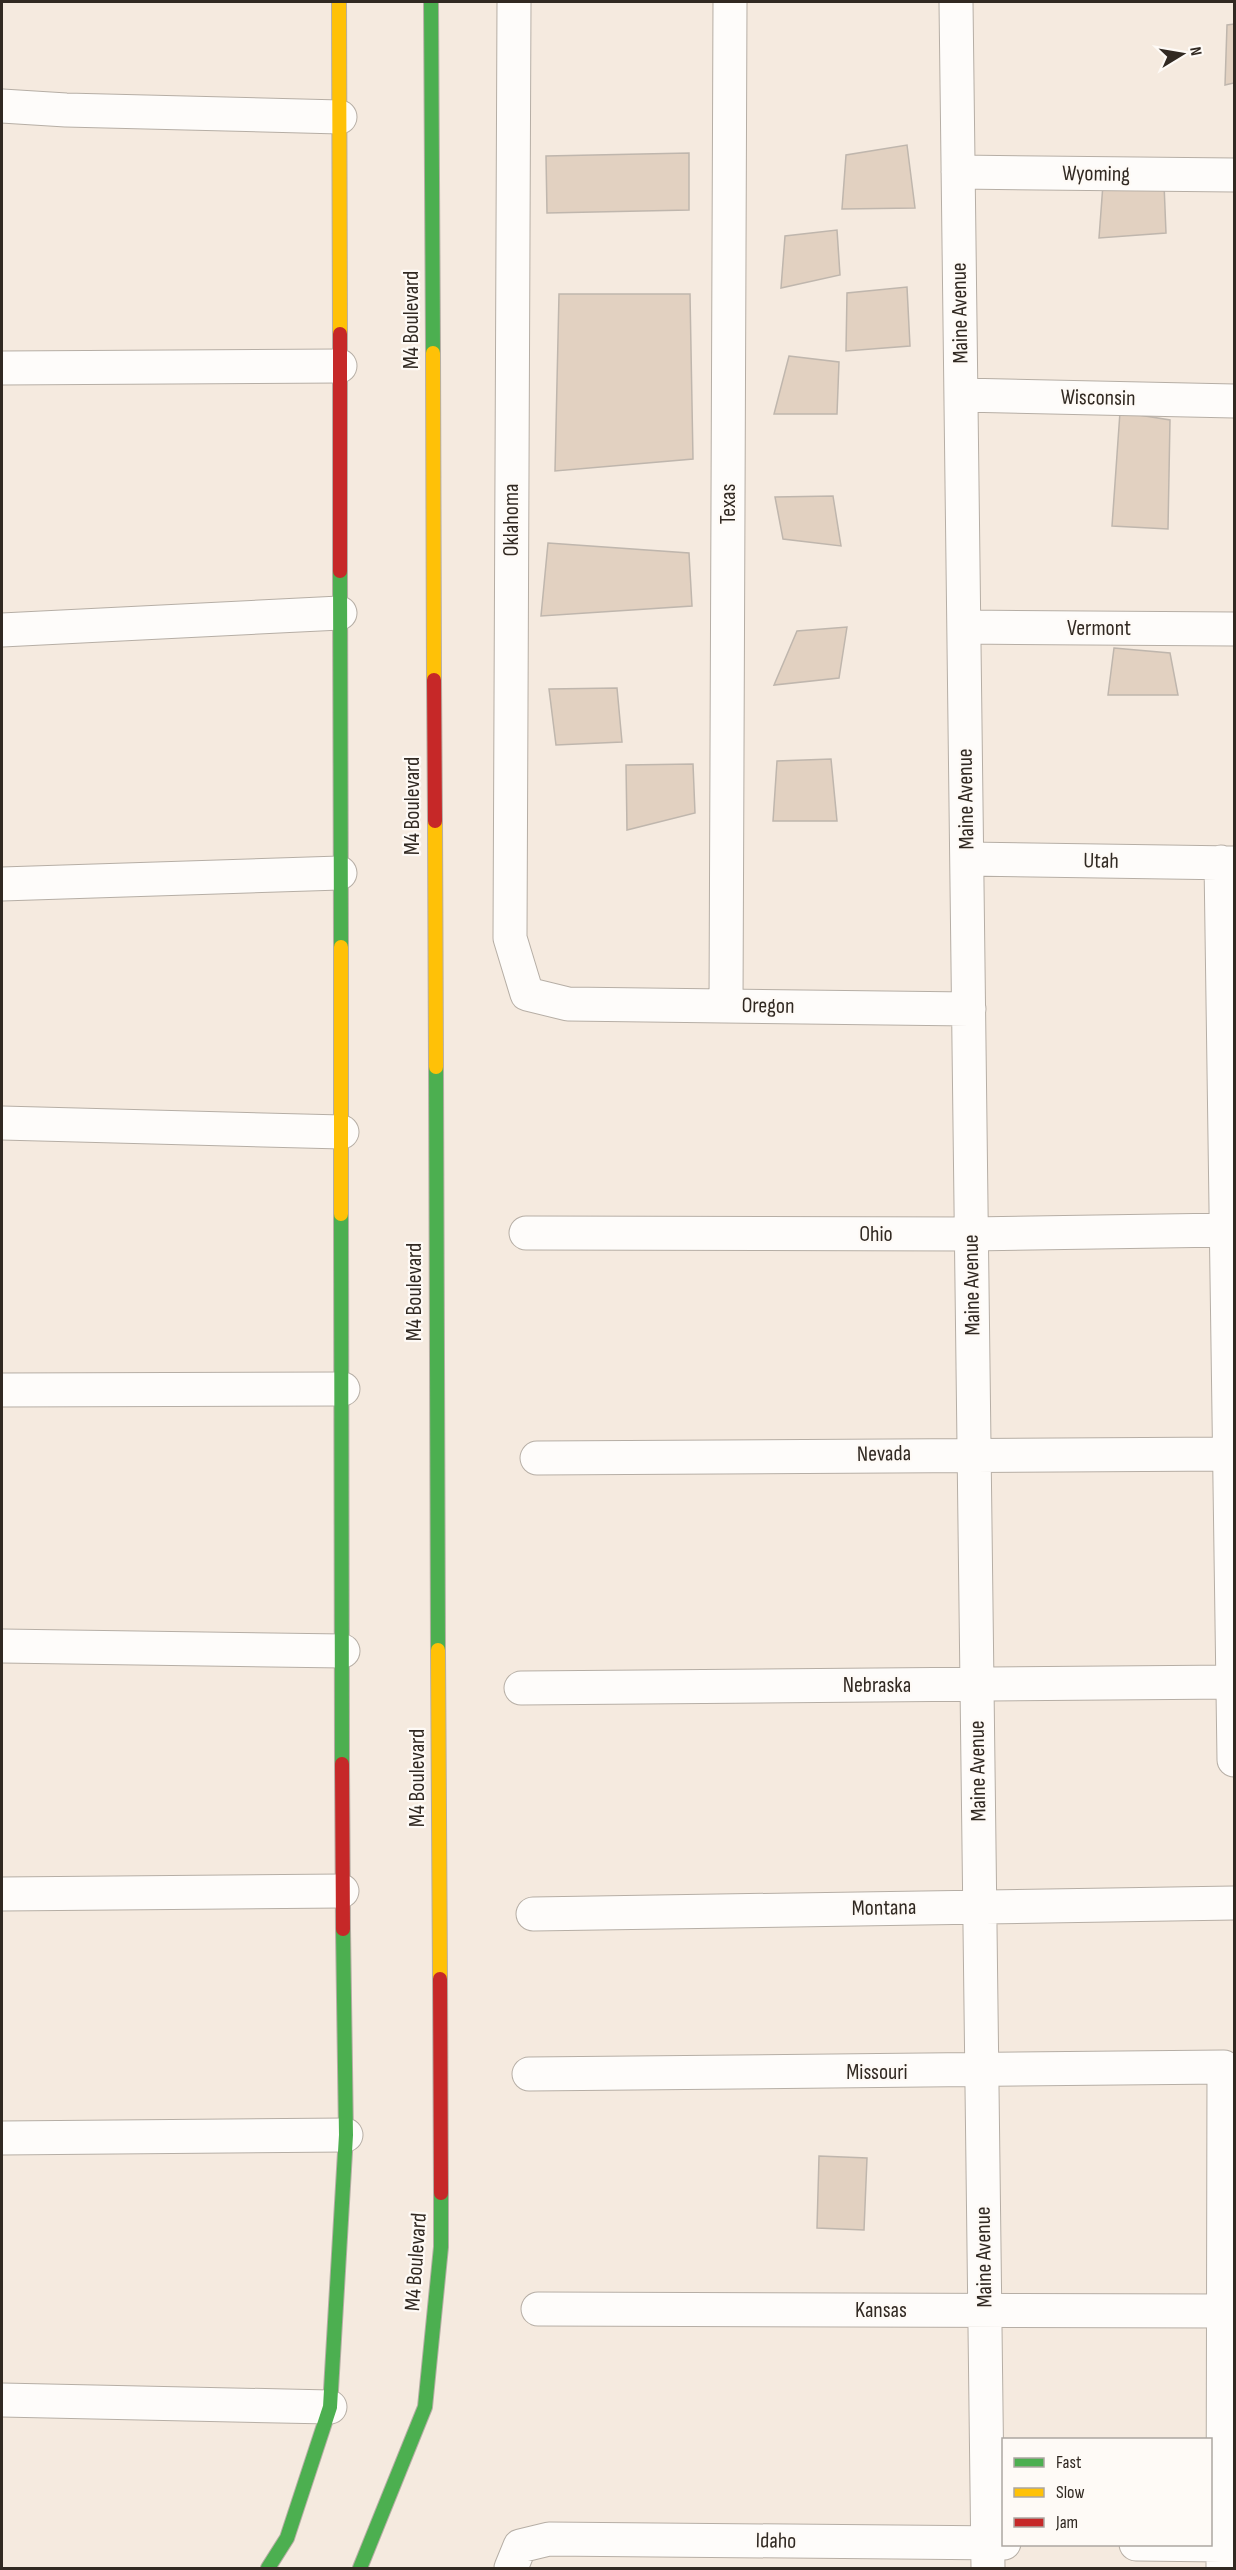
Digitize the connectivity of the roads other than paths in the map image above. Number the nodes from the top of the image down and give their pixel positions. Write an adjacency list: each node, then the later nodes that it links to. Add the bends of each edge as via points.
1 (339, 2): 7 (street)
2 (431, 2): 59 (street, M4 Boulevard, via 441,2247 425,2407)
3 (514, 2): 22 (street, Oklahoma, via 510,938 527,994)
4 (730, 2): 23 (street, Texas)
5 (956, 2): 8 (street, Maine Avenue)
6 (2, 106): 7 (street)
7 (340, 117): 10 (street)
8 (958, 172): 9 (street, Wyoming); 12 (street, Maine Avenue)
9 (1234, 175)
10 (340, 366): 11 (street); 14 (street)
11 (2, 368)
12 (961, 395): 13 (street, Wisconsin); 15 (street, Maine Avenue)
13 (1234, 401)
14 (340, 613): 17 (street); 20 (street)
15 (964, 627): 16 (street, Vermont); 18 (street, Maine Avenue)
16 (1234, 629)
17 (2, 630)
18 (967, 859): 19 (street, Utah); 24 (street, Maine Avenue)
19 (1228, 862): 27 (street)
20 (340, 873): 21 (street); 26 (street)
21 (2, 884)
22 (568, 1004): 23 (street, Oregon)
23 (726, 1006): 24 (street, Oregon)
24 (969, 1009): 29 (street, Maine Avenue)
25 (2, 1123): 26 (street)
26 (342, 1132): 30 (street)
27 (1227, 1230): 29 (street, Ohio); 33 (street)
28 (526, 1233): 29 (street, Ohio)
29 (971, 1234): 32 (street, Maine Avenue)
30 (344, 1389): 31 (street); 36 (street)
31 (2, 1390)
32 (974, 1454): 33 (street, Nevada); 34 (street, Nevada); 38 (street, Maine Avenue)
33 (1230, 1454): 37 (street)
34 (537, 1458)
35 (2, 1646): 36 (street)
36 (343, 1651): 41 (street)
37 (1233, 1683): 38 (street, Nebraska); 40 (street)
38 (977, 1684): 39 (street, Nebraska); 44 (street, Maine Avenue)
39 (521, 1688)
40 (1234, 1760)
41 (342, 1891): 42 (street); 48 (street)
42 (2, 1894)
43 (1234, 1903): 44 (street, Montana)
44 (980, 1906): 45 (street, Montana); 46 (street, Maine Avenue)
45 (533, 1914)
46 (982, 2071): 47 (street, Missouri); 51 (street, Maine Avenue); 52 (street, Missouri, via 1224,2067)
47 (530, 2074)
48 (346, 2135): 49 (street); 54 (street)
49 (2, 2138)
50 (538, 2309): 51 (street, Kansas)
51 (984, 2310): 52 (street, Kansas); 56 (street, Maine Avenue)
52 (1224, 2311): 57 (street)
53 (2, 2400): 54 (street)
54 (330, 2407): 58 (street, via 286,2538)
55 (1149, 2546): 57 (street)
56 (993, 2552): 60 (street, Idaho, via 549,2538 519,2546)
57 (1223, 2557)
58 (268, 2568)
59 (360, 2568)
60 (511, 2568)

